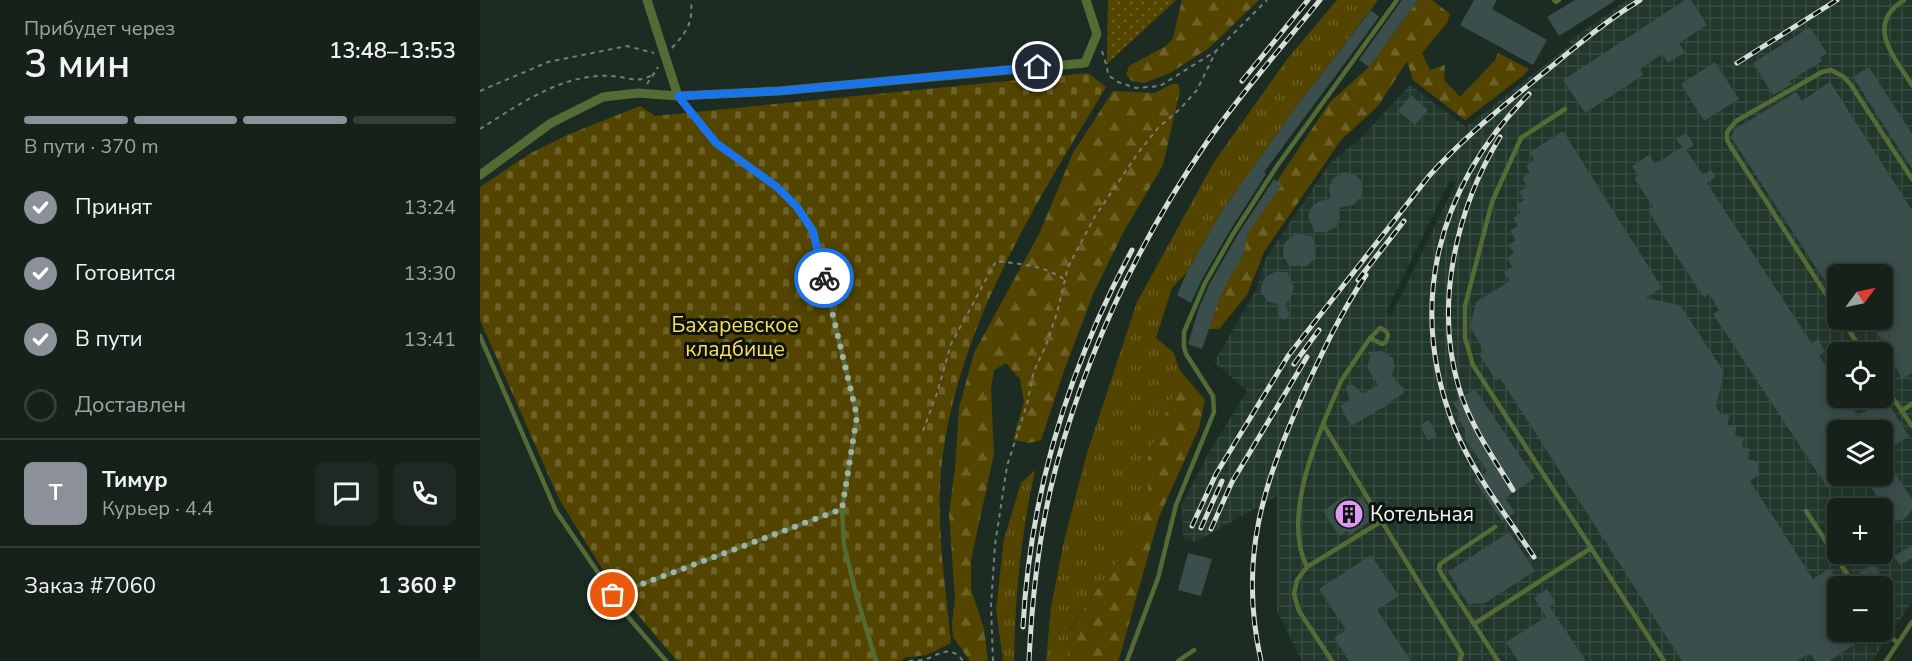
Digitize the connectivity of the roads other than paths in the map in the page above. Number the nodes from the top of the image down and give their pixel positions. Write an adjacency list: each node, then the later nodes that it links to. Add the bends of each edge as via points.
1 (646, 0): 8 (street)
2 (1086, 0): 8 (street, via 1096,34 1085,63 779,91)
3 (1397, 0): 36 (lane, via 1233,234 1205,283 1184,332 1184,347 1213,396 1214,412 1176,506 1158,578)
4 (1554, 0): 5 (lane)
5 (1559, 0)
6 (1904, 0): 7 (lane, via 1889,13 1884,29 1888,47)
7 (1912, 85)
8 (678, 96): 10 (street, via 639,93 603,97 551,123); 20 (lane, via 716,143 777,187 813,231 857,416)
9 (1565, 109): 24 (lane, via 1521,138 1513,153 1492,202 1472,275 1465,306 1465,338 1473,365)
10 (480, 174)
11 (1912, 179): 12 (lane, via 1851,84 1831,70 1736,122 1727,132 1731,147)
12 (1827, 296)
13 (480, 336): 27 (lane, via 556,511)
14 (1370, 338): 18 (lane, via 1341,381)
15 (1893, 399): 17 (lane)
16 (1912, 404): 17 (lane)
17 (1901, 411): 19 (lane)
18 (1323, 424): 22 (lane); 25 (lane, via 1309,462 1299,520 1298,543)
19 (1912, 426)
20 (842, 509): 27 (lane); 35 (lane, via 844,545)
21 (1806, 511): 26 (lane)
22 (1382, 520): 25 (lane); 33 (lane)
23 (1495, 527): 29 (lane, via 1440,564 1442,575)
24 (1591, 548): 29 (lane); 42 (lane)
25 (1307, 567): 38 (lane, via 1297,580 1295,600)
26 (1848, 576)
27 (613, 595): 34 (lane)
28 (1912, 622): 31 (lane)
29 (1474, 624): 41 (lane)
30 (1893, 640): 31 (lane)
31 (1898, 644): 43 (lane)
32 (1194, 650): 37 (lane)
33 (1462, 654): 39 (lane); 40 (lane)
34 (666, 661)
35 (876, 661)
36 (1127, 661)
37 (1178, 661)
38 (1332, 661)
39 (1460, 661)
40 (1466, 661)
41 (1498, 661)
42 (1664, 661)
43 (1886, 661)

